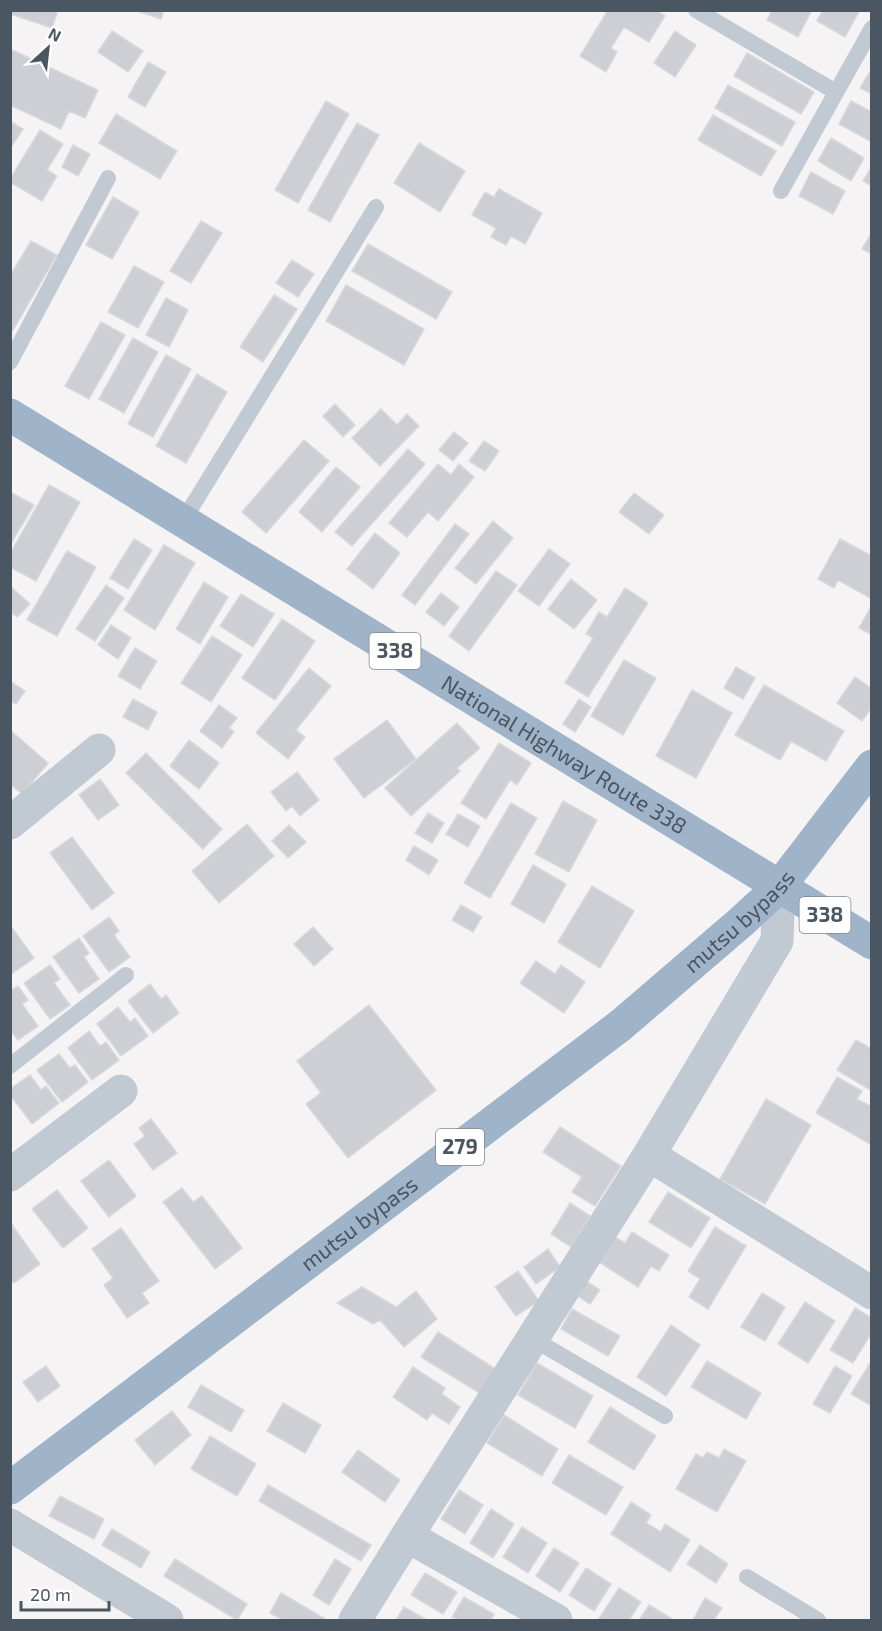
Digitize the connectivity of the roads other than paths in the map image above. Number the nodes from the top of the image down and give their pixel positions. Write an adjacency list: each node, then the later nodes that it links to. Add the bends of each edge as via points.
1 (696, 10): 3 (lane)
2 (872, 28): 3 (lane)
3 (836, 92): 5 (lane)
4 (108, 178): 7 (lane)
5 (781, 191)
6 (376, 207): 9 (lane)
7 (10, 362)
8 (10, 416): 9 (highway, National Highway Route 338 / 338)
9 (183, 521): 13 (highway, National Highway Route 338 / 338)
10 (99, 750): 12 (street)
11 (872, 766): 13 (highway, mutsu bypass / 279)
12 (10, 823)
13 (779, 887): 14 (highway, National Highway Route 338 / 338); 18 (street, via 777,942); 23 (highway, mutsu bypass / 279, via 621,1025)
14 (872, 944)
15 (126, 975): 16 (lane)
16 (10, 1066)
17 (121, 1091): 19 (street)
18 (649, 1155): 20 (street); 21 (street)
19 (10, 1175)
20 (872, 1293)
21 (533, 1339): 22 (lane); 25 (street)
22 (665, 1416)
23 (10, 1488)
24 (10, 1525): 27 (street)
25 (407, 1536): 28 (street); 29 (street)
26 (747, 1576): 30 (lane)
27 (167, 1620)
28 (355, 1620)
29 (554, 1620)
30 (818, 1620)

